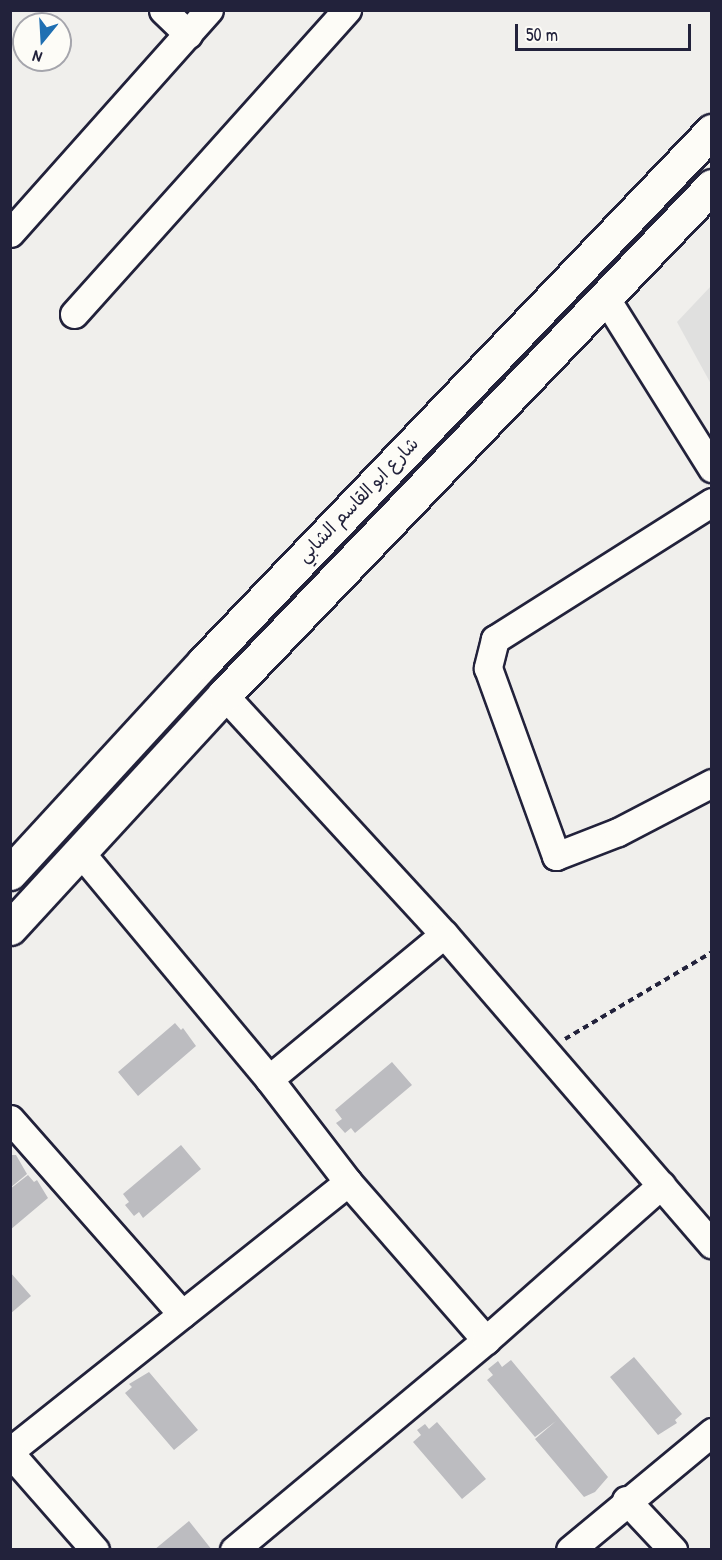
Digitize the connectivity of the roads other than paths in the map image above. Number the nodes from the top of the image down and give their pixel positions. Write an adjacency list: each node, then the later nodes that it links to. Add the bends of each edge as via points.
1 (163, 10): 4 (street)
2 (209, 10): 4 (street)
3 (347, 10): 9 (street)
4 (188, 34): 7 (street)
5 (711, 131): 10 (street, شارع ابو القاسم الشابي)
6 (711, 186): 8 (street, شارع ابو القاسم الشابي)
7 (10, 232)
8 (605, 297): 11 (street); 12 (street, شارع ابو القاسم الشابي)
9 (74, 314)
10 (412, 444): 12 (street); 17 (street, شارع ابو القاسم الشابي)
11 (711, 468)
12 (439, 469): 14 (street, شارع ابو القاسم الشابي)
13 (711, 502): 15 (street, via 495,639 488,668 556,856 618,832)
14 (224, 695): 16 (street, شارع ابو القاسم الشابي); 19 (street)
15 (711, 783)
16 (80, 852): 18 (street, شارع ابو القاسم الشابي); 20 (street)
17 (10, 873)
18 (10, 928)
19 (444, 934): 20 (street); 23 (street)
20 (269, 1079): 22 (street)
21 (10, 1119): 25 (street)
22 (348, 1182): 25 (street); 26 (street)
23 (660, 1185): 24 (street); 26 (street)
24 (711, 1244)
25 (182, 1314): 28 (street)
26 (486, 1340): 31 (street)
27 (711, 1432): 29 (street)
28 (10, 1452): 30 (street)
29 (626, 1500): 32 (street); 33 (street)
30 (95, 1550)
31 (234, 1550)
32 (570, 1550)
33 (673, 1550)

